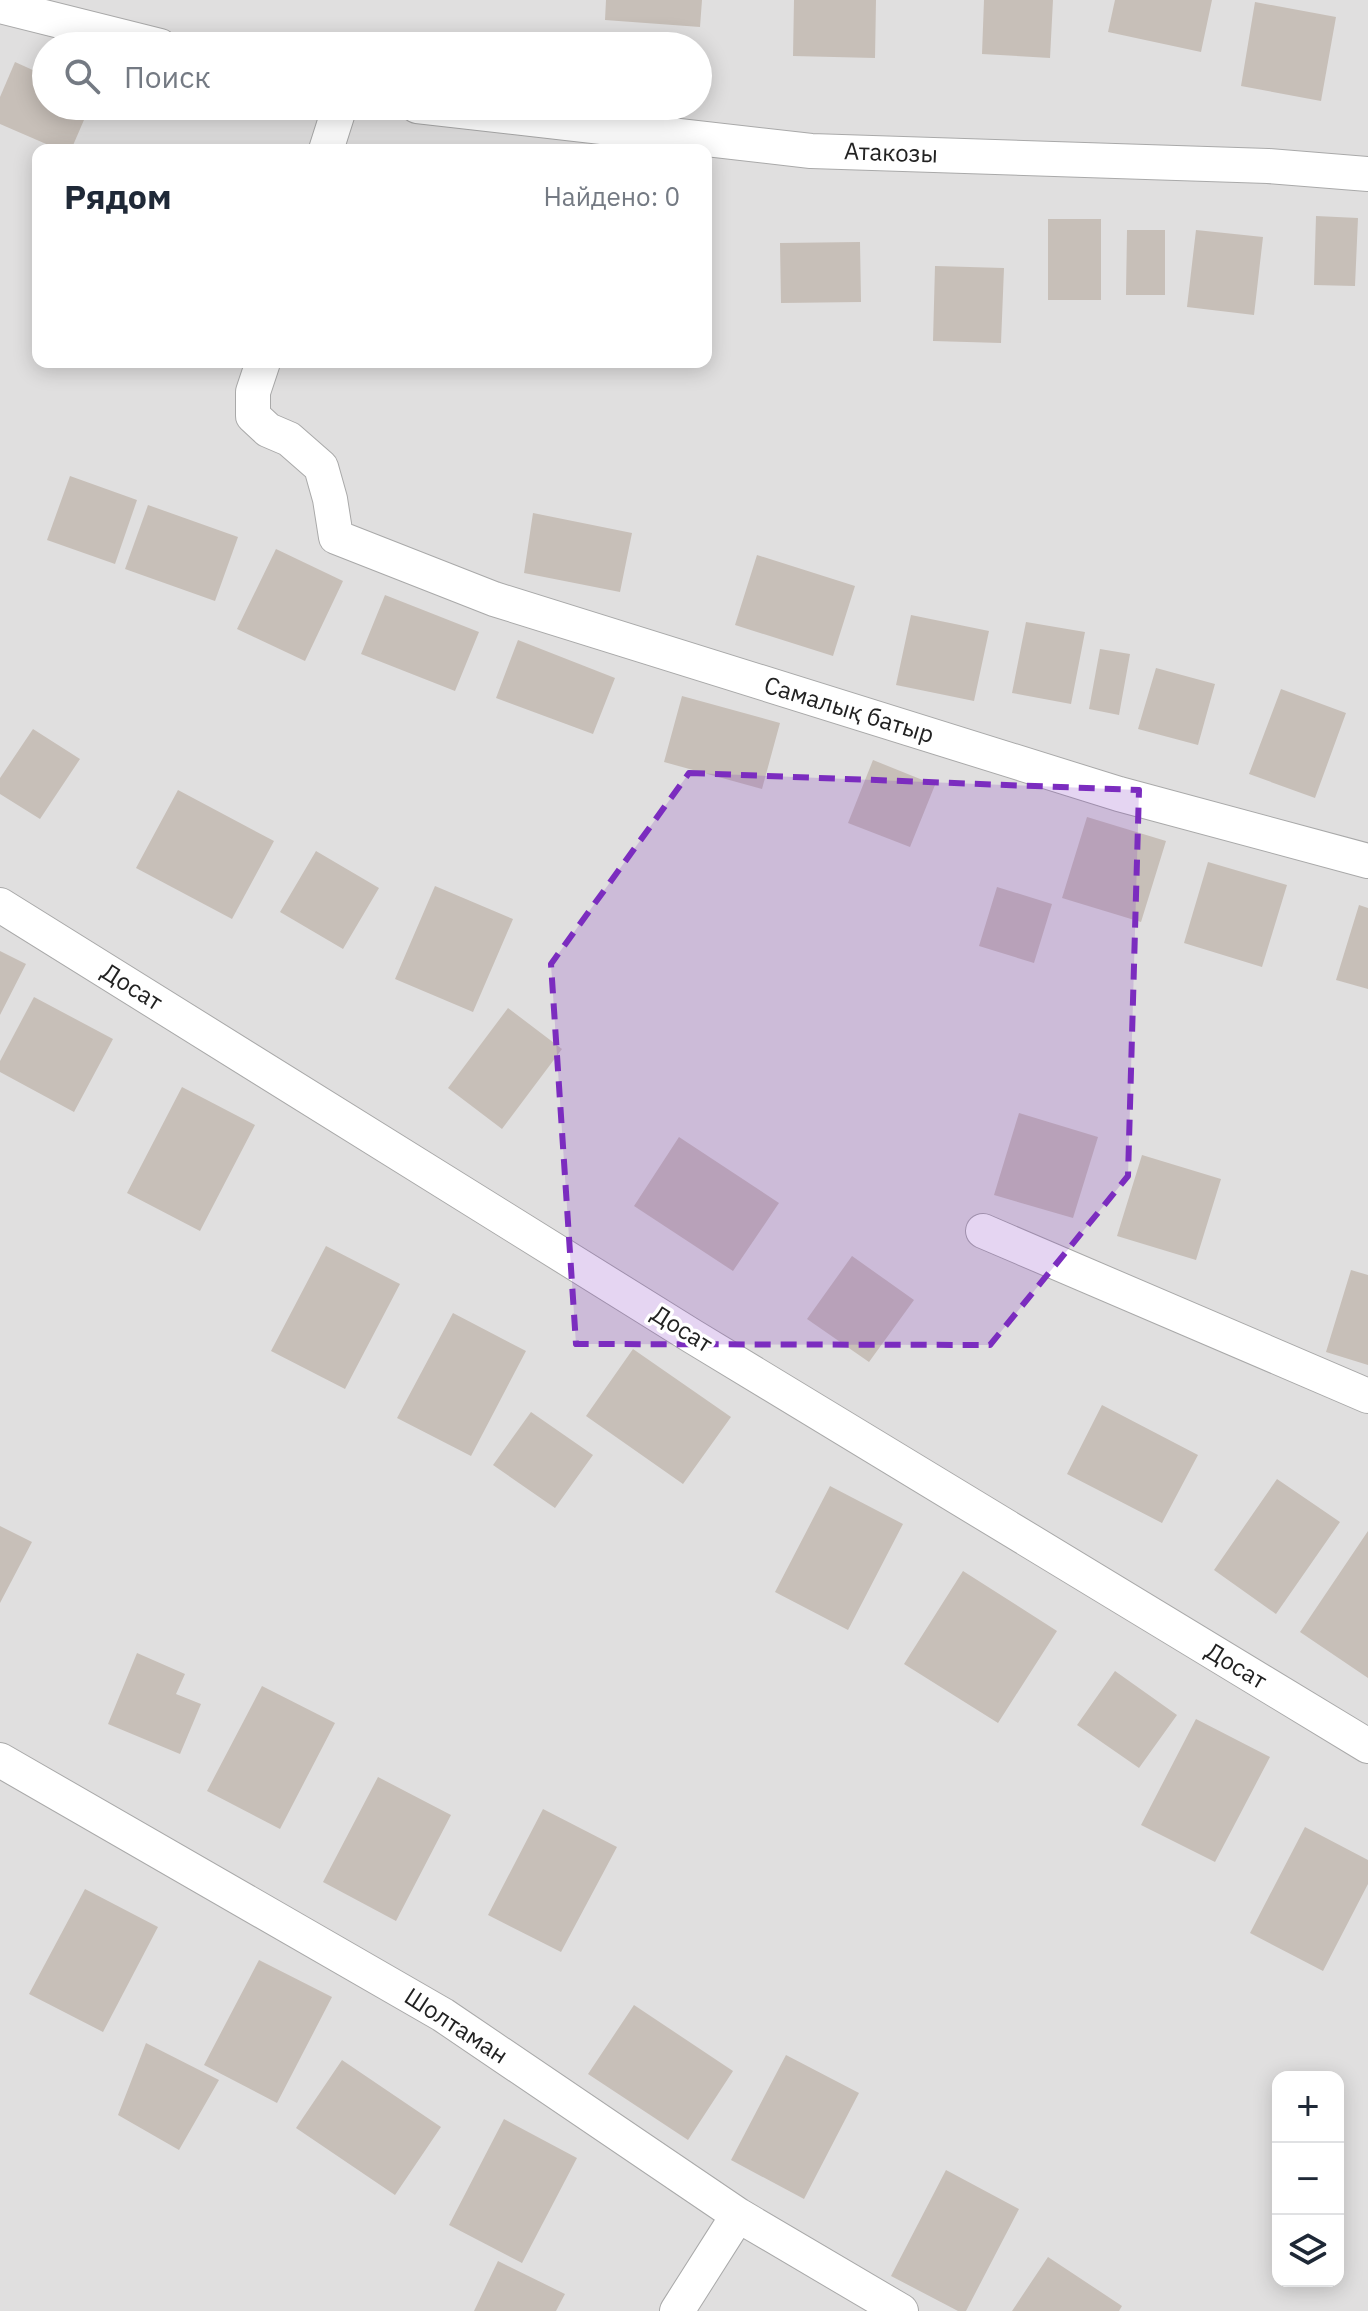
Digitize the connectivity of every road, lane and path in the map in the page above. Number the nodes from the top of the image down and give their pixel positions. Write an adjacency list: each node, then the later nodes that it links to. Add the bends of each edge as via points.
1 (0, 6): 2 (street)
2 (104, 32)
3 (336, 120): 5 (street)
4 (540, 120): 6 (street, Атакозы, via 811,151)
5 (328, 144)
6 (1368, 174)
7 (261, 368): 8 (street, Самалық батыр, via 253,416 321,467 336,537 524,609 1119,794)
8 (1368, 861)
9 (0, 905): 12 (street, Досат, via 692,1336)
10 (983, 1231): 11 (street)
11 (1368, 1396)
12 (1368, 1746)
13 (0, 1760): 14 (street, Шолтаман, via 443,2015)
14 (738, 2215): 15 (street); 16 (street, Шолтаман)
15 (677, 2311)
16 (901, 2311)

